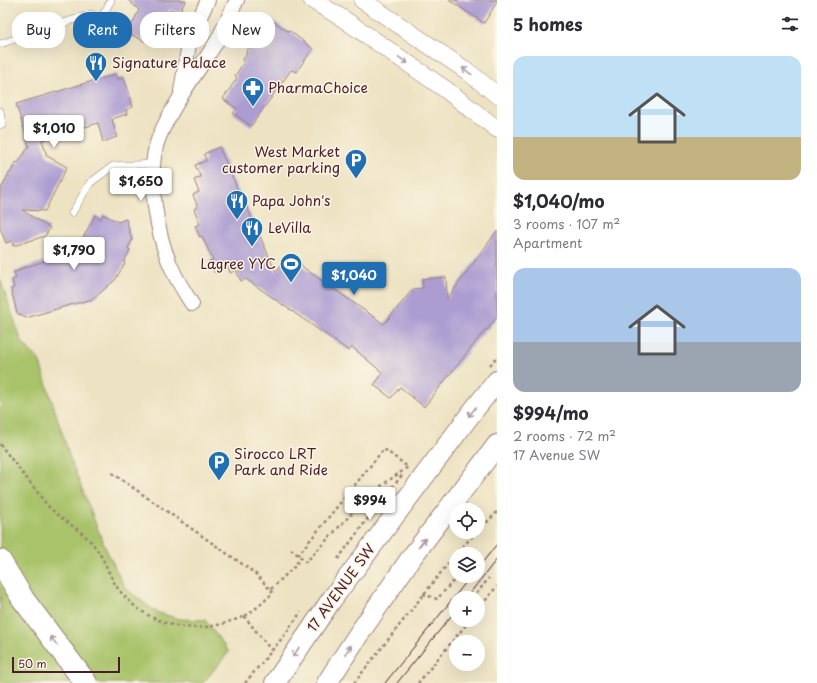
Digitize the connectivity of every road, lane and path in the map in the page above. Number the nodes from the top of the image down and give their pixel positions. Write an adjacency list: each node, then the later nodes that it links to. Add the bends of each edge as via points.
1 (111, 0): 6 (lane)
2 (208, 0): 10 (street, via 190,38)
3 (237, 0): 10 (street, via 217,40)
4 (312, 0): 13 (street, one-way to 13, via 445,89)
5 (362, 0): 9 (street, one-way to 5, via 467,71)
6 (105, 12)
7 (73, 20): 8 (lane)
8 (0, 44)
9 (497, 95)
10 (180, 97): 14 (street, via 159,138)
11 (0, 111): 12 (lane)
12 (0, 125)
13 (497, 129)
14 (154, 164): 15 (lane, via 113,166 90,183); 16 (street, via 153,198 162,239 173,272)
15 (72, 213)
16 (192, 304)
17 (497, 382): 38 (main road, 17 AVENUE SW, one-way to 38, via 332,599)
18 (0, 444): 34 (path, via 50,508 88,539 102,556 118,589 136,608 159,621 184,628 222,624)
19 (497, 445): 39 (main road, one-way to 19, via 411,558)
20 (112, 473): 30 (path, via 245,566)
21 (497, 512): 22 (path)
22 (485, 525)
23 (471, 539): 32 (path)
24 (291, 549): 25 (path)
25 (300, 556): 25 (path, via 384,449 408,467 372,493 306,562); 30 (path, via 294,566)
26 (0, 561): 36 (highway, one-way to 26, via 23,599)
27 (489, 578): 31 (path)
28 (452, 583): 32 (path, via 437,599)
29 (497, 586): 33 (path)
30 (271, 589): 34 (path, via 273,593)
31 (479, 591)
32 (423, 594): 40 (path)
33 (485, 601)
34 (244, 616): 37 (path, via 271,650)
35 (463, 627): 41 (path)
36 (86, 683)
37 (245, 683)
38 (275, 683)
39 (327, 683)
40 (354, 683)
41 (418, 683)

